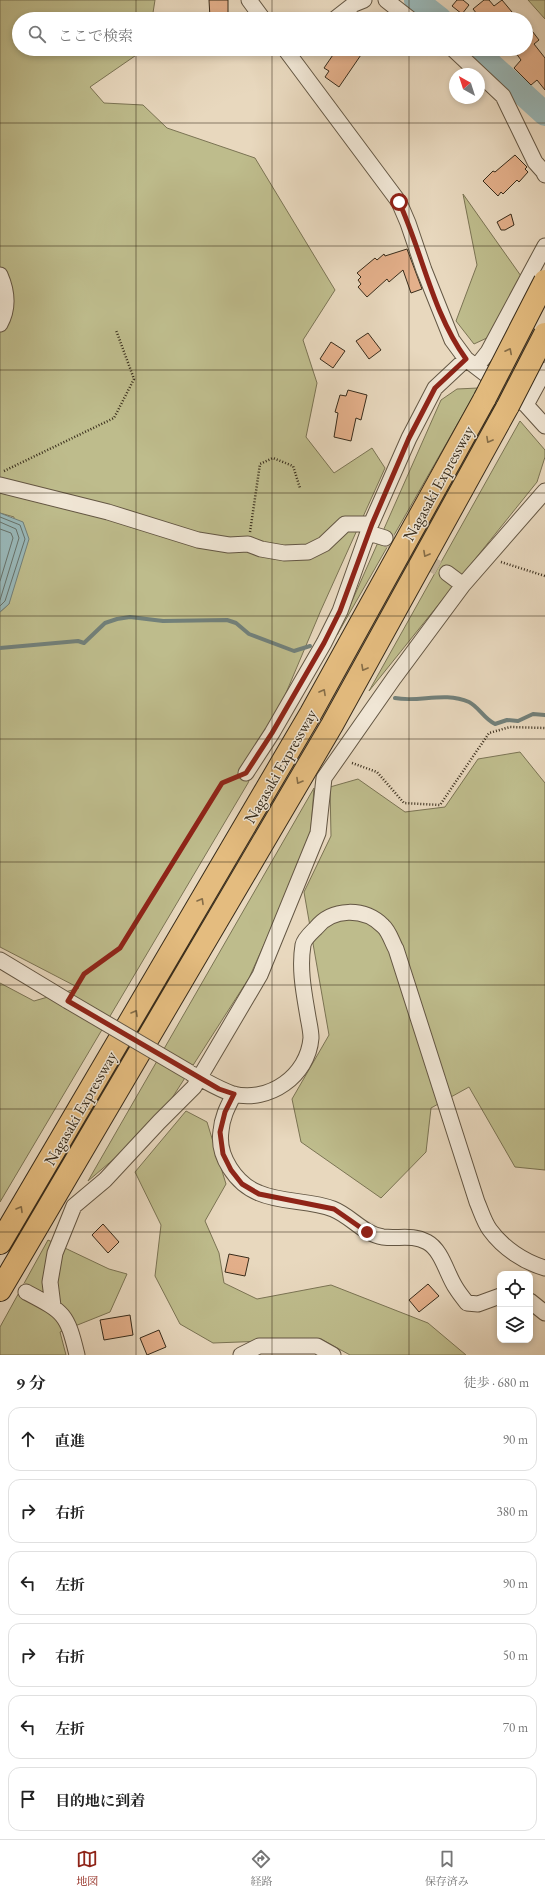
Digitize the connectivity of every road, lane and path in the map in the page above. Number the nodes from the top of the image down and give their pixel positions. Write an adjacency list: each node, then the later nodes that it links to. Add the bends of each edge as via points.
1 (249, 0): 4 (street)
2 (364, 0): 5 (street)
3 (386, 0): 6 (street)
4 (258, 12)
5 (344, 12)
6 (401, 12)
7 (295, 56): 16 (street, via 399,202 444,323 452,340)
8 (460, 56): 9 (street, via 503,96 535,162)
9 (544, 171)
10 (545, 246): 12 (street)
11 (0, 275): 13 (street, via 7,301)
12 (540, 279): 16 (street, via 488,352); 38 (highway, Nagasaki Expressway, one-way to 12, bridge, via 312,713 485,398)
13 (0, 324)
14 (116, 330): 20 (path, via 134,379 114,418)
15 (545, 334): 18 (highway, Nagasaki Expressway, bridge)
16 (472, 363): 18 (street); 24 (street, via 435,388 409,438)
17 (545, 370): 18 (street)
18 (517, 405): 19 (street); 40 (highway, Nagasaki Expressway, one-way to 40)
19 (545, 426)
20 (0, 473)
21 (0, 485): 26 (street, via 108,512 198,540 229,545)
22 (300, 488): 26 (path, via 293,466 273,458 260,464)
23 (545, 491): 27 (street)
24 (370, 529): 25 (street); 26 (street, via 345,524 324,544 308,552 284,553 262,550); 33 (street, via 340,611 324,643)
25 (385, 538)
26 (248, 544)
27 (487, 558): 29 (path); 30 (street)
28 (447, 573): 30 (street)
29 (545, 576)
30 (463, 585): 32 (street)
31 (545, 728): 32 (path, via 510,727 489,733 440,805 404,803 377,772)
32 (338, 758): 36 (street, via 324,778 318,834 260,975)
33 (246, 773): 35 (path, via 222,783 120,948 84,974)
34 (0, 960): 35 (street)
35 (68, 1001): 36 (street, bridge)
36 (195, 1075): 37 (street, via 219,1089); 44 (street, via 194,1087 105,1180 74,1206 54,1253 50,1282)
37 (234, 1094): 39 (street, via 252,1096 272,1091 290,1081 303,1064 311,1038 301,968 304,942 321,921 339,912 363,914 383,926 396,949 477,1202 490,1230 508,1249 532,1264); 42 (street, via 225,1112 220,1132 223,1154 242,1184 259,1194 334,1209 372,1234 383,1237 412,1236 429,1243 467,1303 478,1304)
38 (0, 1243)
39 (545, 1268)
40 (0, 1290)
41 (26, 1292): 44 (street)
42 (497, 1297)
43 (533, 1303): 45 (street)
44 (53, 1306): 46 (street, via 67,1320)
45 (545, 1313)
46 (77, 1355)
47 (241, 1355): 48 (street, via 259,1346 317,1346)
48 (333, 1355)

